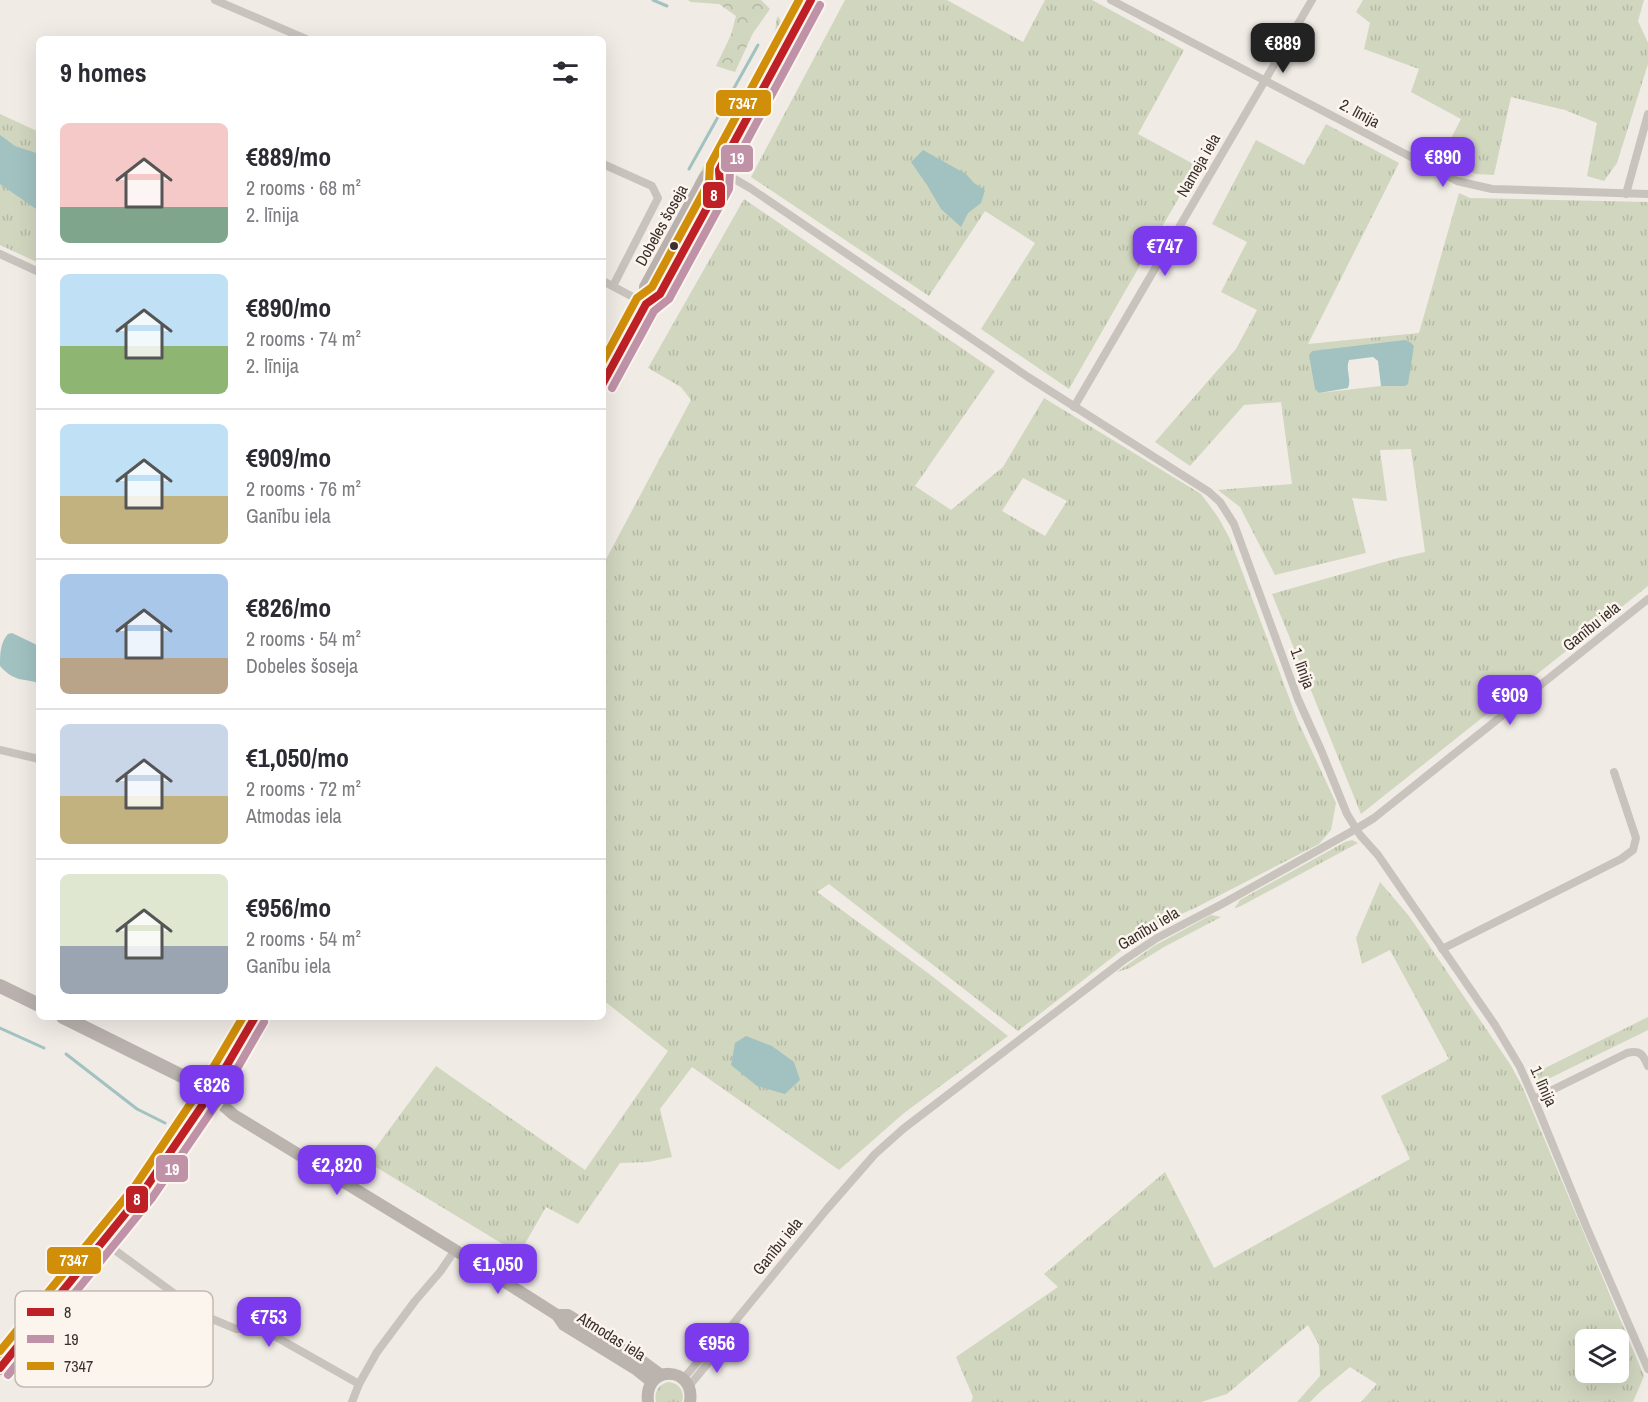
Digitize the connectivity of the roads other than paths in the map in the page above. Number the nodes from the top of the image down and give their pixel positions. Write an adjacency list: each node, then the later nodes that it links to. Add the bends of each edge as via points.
1 (215, 0): 5 (street)
2 (811, 0): 9 (main road, Dobeles šoseja)
3 (1111, 0): 6 (street, 2. līnija)
4 (1312, 0): 6 (street, Nameja iela)
5 (299, 36)
6 (1264, 80): 10 (street, 2. līnija, via 1457,181 1492,189); 18 (street, Nameja iela)
7 (1648, 114): 10 (street)
8 (606, 165): 15 (street, via 652,186 657,198)
9 (719, 170): 16 (main road, Dobeles šoseja, via 720,184 666,285); 18 (street, 1. līnija)
10 (1626, 194): 11 (street, 2. līnija)
11 (1648, 194)
12 (0, 254): 13 (street)
13 (36, 271)
14 (606, 283): 15 (street)
15 (613, 286): 16 (street)
16 (646, 304): 17 (main road, Dobeles šoseja)
17 (606, 377)
18 (1074, 407): 23 (street, 1. līnija, via 1221,502 1246,552 1298,699)
19 (1648, 599): 23 (street, Ganību iela)
20 (0, 750): 21 (street)
21 (36, 758)
22 (1614, 772): 24 (street, via 1636,838 1633,850)
23 (1356, 829): 24 (street, 1. līnija); 41 (street, Ganību iela, via 1157,938 903,1129 875,1154 827,1209 717,1345 713,1357)
24 (1442, 949): 31 (street, 1. līnija, via 1495,1025 1520,1066)
25 (0, 986): 26 (main road)
26 (36, 1004)
27 (69, 1020): 30 (main road, Atmodas iela)
28 (253, 1020): 30 (main road)
29 (1648, 1066): 31 (street, via 1642,1054 1627,1053)
30 (210, 1094): 32 (main road, via 143,1192); 33 (main road, Atmodas iela, via 234,1115)
31 (1534, 1099): 39 (street, 1. līnija)
32 (104, 1240): 34 (main road); 35 (street)
33 (455, 1250): 40 (main road, Atmodas iela, via 557,1315 568,1315 642,1361); 42 (street, via 376,1352)
34 (63, 1291)
35 (171, 1291)
36 (213, 1319): 42 (street, via 236,1329 262,1329)
37 (15, 1350): 38 (main road)
38 (0, 1368)
39 (1648, 1369)
40 (657, 1379): 41 (main road, via 672,1374); 44 (main road, via 647,1395)
41 (686, 1382): 45 (main road)
42 (359, 1384): 43 (street)
43 (354, 1401)
44 (648, 1402)
45 (690, 1402)

